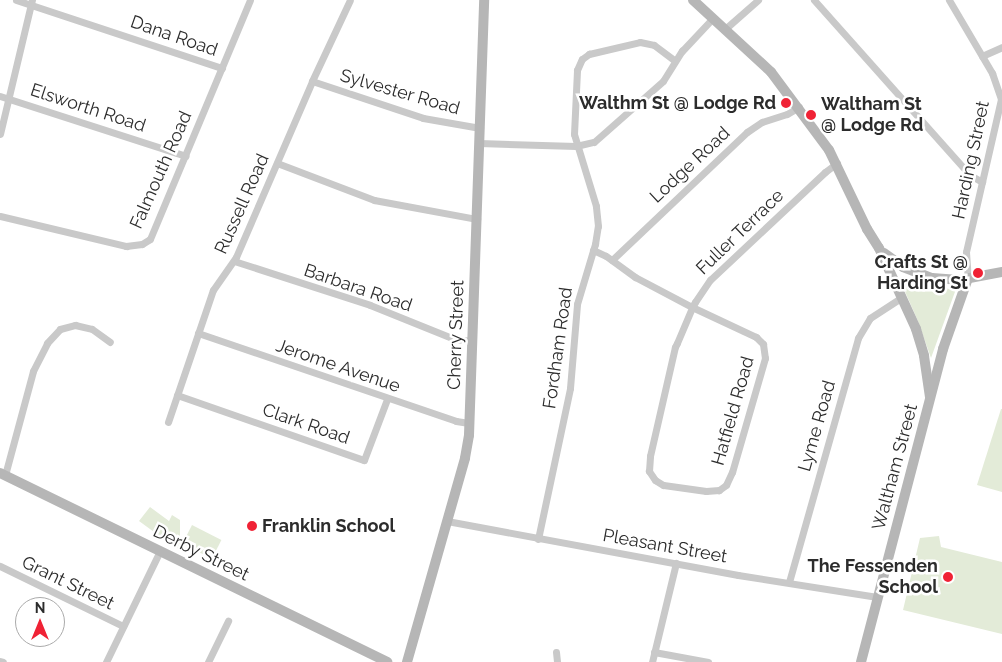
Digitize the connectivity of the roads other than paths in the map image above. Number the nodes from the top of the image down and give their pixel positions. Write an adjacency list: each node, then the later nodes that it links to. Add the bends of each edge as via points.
1 (16, 0): 9 (street, Dana Road)
2 (250, 0): 15 (street, Falmouth Road)
3 (350, 0): 16 (street, Russell Road)
4 (484, 0): 20 (street, Cherry Street)
5 (692, 0): 10 (street, Waltham Street)
6 (758, 0): 11 (street)
7 (814, 0): 27 (street, via 970,175)
8 (950, 0): 13 (street, Harding Street)
9 (32, 2): 15 (street, Dana Road); 18 (street)
10 (712, 19): 11 (street, Waltham Street); 14 (street)
11 (725, 29): 19 (street, Waltham Street, via 771,72)
12 (1002, 47): 13 (street)
13 (982, 56): 27 (street, Harding Street, via 999,89 1001,102)
14 (675, 61): 23 (street, via 663,81 597,140); 23 (street, Fordham Road, via 657,46 644,42 584,57 575,76 573,131)
15 (222, 68): 24 (street, Falmouth Road)
16 (312, 81): 20 (street, Sylvester Road, via 432,121); 25 (street, Russell Road)
17 (0, 96): 18 (street, Elsworth Road)
18 (9, 98): 21 (street); 24 (street, Elsworth Road)
19 (799, 107): 26 (street, Waltham Street); 32 (street, Lodge Road, via 751,129)
20 (480, 128): 22 (street, Cherry Street)
21 (0, 134)
22 (479, 144): 23 (street); 29 (street, Cherry Street)
23 (576, 146): 31 (street, Fordham Road, via 597,214)
24 (186, 156): 28 (street, Falmouth Road, via 153,235 142,244 120,245)
25 (277, 163): 29 (street, via 374,200); 33 (street, Russell Road)
26 (837, 163): 30 (street, Waltham Street); 37 (street, Fuller Terrace, via 713,277)
27 (982, 182): 35 (street, Harding Street, via 966,255)
28 (0, 216)
29 (477, 219): 40 (street, Cherry Street)
30 (879, 248): 35 (street, via 898,265 922,276 942,280); 36 (street, Waltham Street)
31 (593, 250): 32 (street, Hatfield Road); 49 (street, Fordham Road, via 577,304 570,388)
32 (612, 260): 37 (street, Hatfield Road, via 636,277)
33 (234, 261): 38 (street, Russell Road, via 213,290); 40 (street, Barbara Road, via 370,305 454,339)
34 (1002, 272): 35 (street)
35 (968, 278): 42 (street, Waltham Street, via 951,322)
36 (902, 297): 42 (street, Waltham Street, via 921,344); 53 (street, Lyme Road, via 870,318 858,338)
37 (692, 307): 47 (street, Fuller Terrace, via 673,354 649,465 651,476 657,482); 47 (street, Hatfield Road, via 758,338 764,344 765,355 729,480 724,487 713,492)
38 (198, 333): 41 (street, Russell Road); 43 (street, Jerome Avenue)
39 (110, 342): 46 (street, via 92,329 75,325 60,329 47,343 33,371)
40 (472, 342): 45 (street, Cherry Street)
41 (177, 395): 43 (street, Clark Road, via 364,460); 44 (street, Russell Road)
42 (930, 397): 54 (street, Waltham Street)
43 (387, 399): 45 (street, Jerome Avenue, via 456,422)
44 (168, 422)
45 (469, 423): 48 (street, Cherry Street, via 466,452)
46 (3, 474): 50 (street, Derby Street)
47 (683, 488)
48 (447, 521): 49 (street, Pleasant Street); 62 (street, Cherry Street)
49 (538, 539): 51 (street, Pleasant Street)
50 (160, 551): 56 (street); 61 (street, Derby Street)
51 (676, 563): 53 (street, Pleasant Street); 58 (street)
52 (0, 566): 56 (street, Grant Street)
53 (789, 582): 54 (street, Pleasant Street)
54 (877, 597): 66 (street, Waltham Street)
55 (228, 621): 60 (street)
56 (123, 626): 59 (street)
57 (556, 652): 63 (street)
58 (654, 652): 64 (street); 65 (street)
59 (106, 662)
60 (208, 662)
61 (387, 662)
62 (407, 662)
63 (557, 662)
64 (652, 662)
65 (708, 662)
66 (861, 662)

